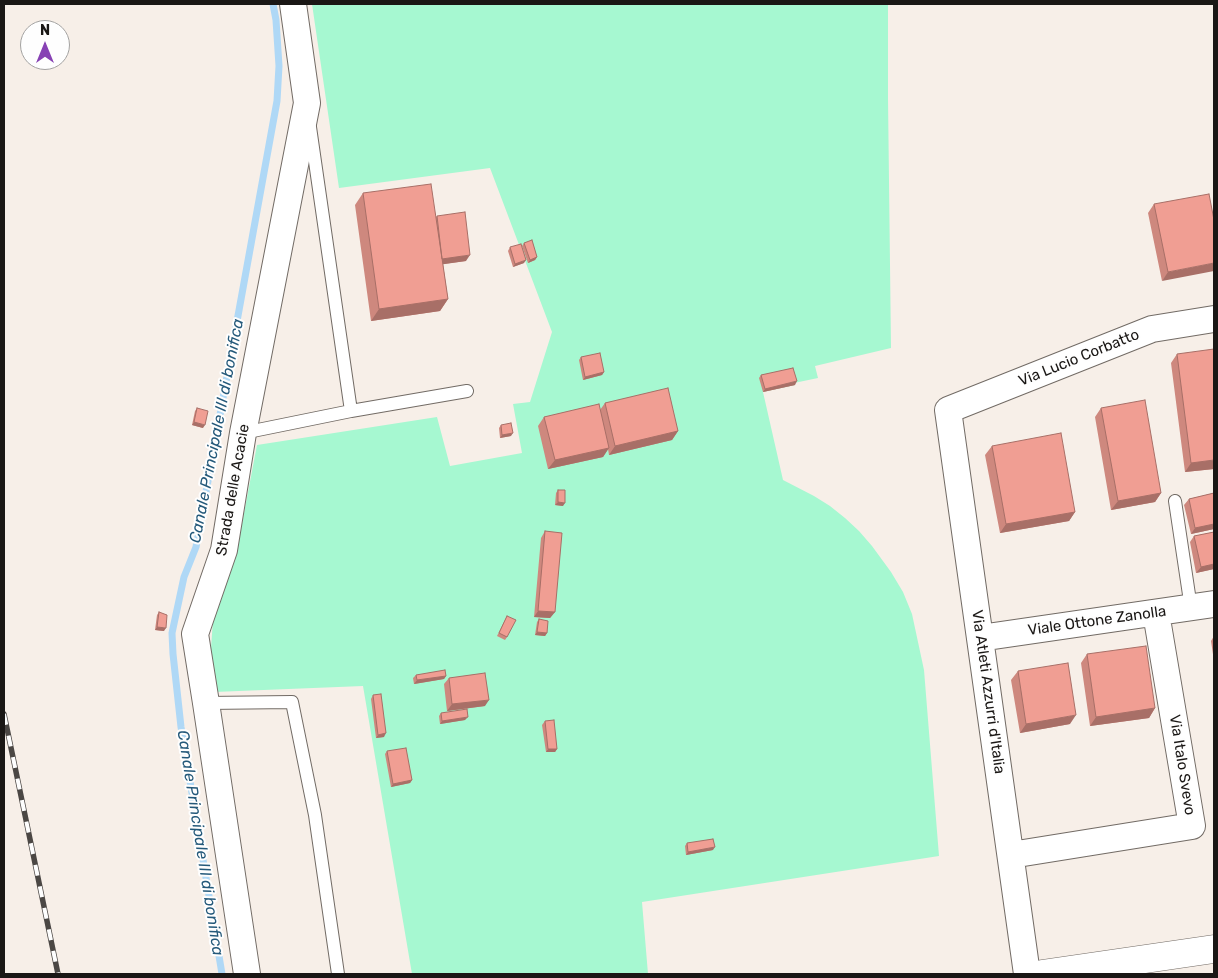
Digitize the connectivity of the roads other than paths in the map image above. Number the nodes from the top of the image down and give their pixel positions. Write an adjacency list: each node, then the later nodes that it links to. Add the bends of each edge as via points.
1 (293, 4): 2 (street, Strada delle Acacie)
2 (307, 103): 6 (lane); 7 (street, Strada delle Acacie)
3 (1214, 319): 5 (street, Via Lucio Corbatto, via 1152,329)
4 (467, 391): 6 (lane)
5 (948, 410): 11 (street, Via Atleti Azzurri d'Italia)
6 (351, 411): 7 (lane)
7 (244, 433): 12 (street, Strada delle Acacie, via 224,550 194,634)
8 (1175, 501): 9 (lane)
9 (1203, 606): 10 (street, Viale Ottone Zanolla)
10 (1156, 613): 11 (street, Viale Ottone Zanolla); 13 (street, Via Italo Svevo, via 1192,826)
11 (980, 638): 13 (street, Via Atleti Azzurri d'Italia)
12 (206, 703): 15 (street, Strada delle Acacie); 16 (lane, via 292,702 315,815)
13 (1011, 855): 17 (street, Via Atleti Azzurri d'Italia)
14 (1214, 950): 18 (street)
15 (247, 974)
16 (338, 974)
17 (1027, 974)
18 (1042, 974)

